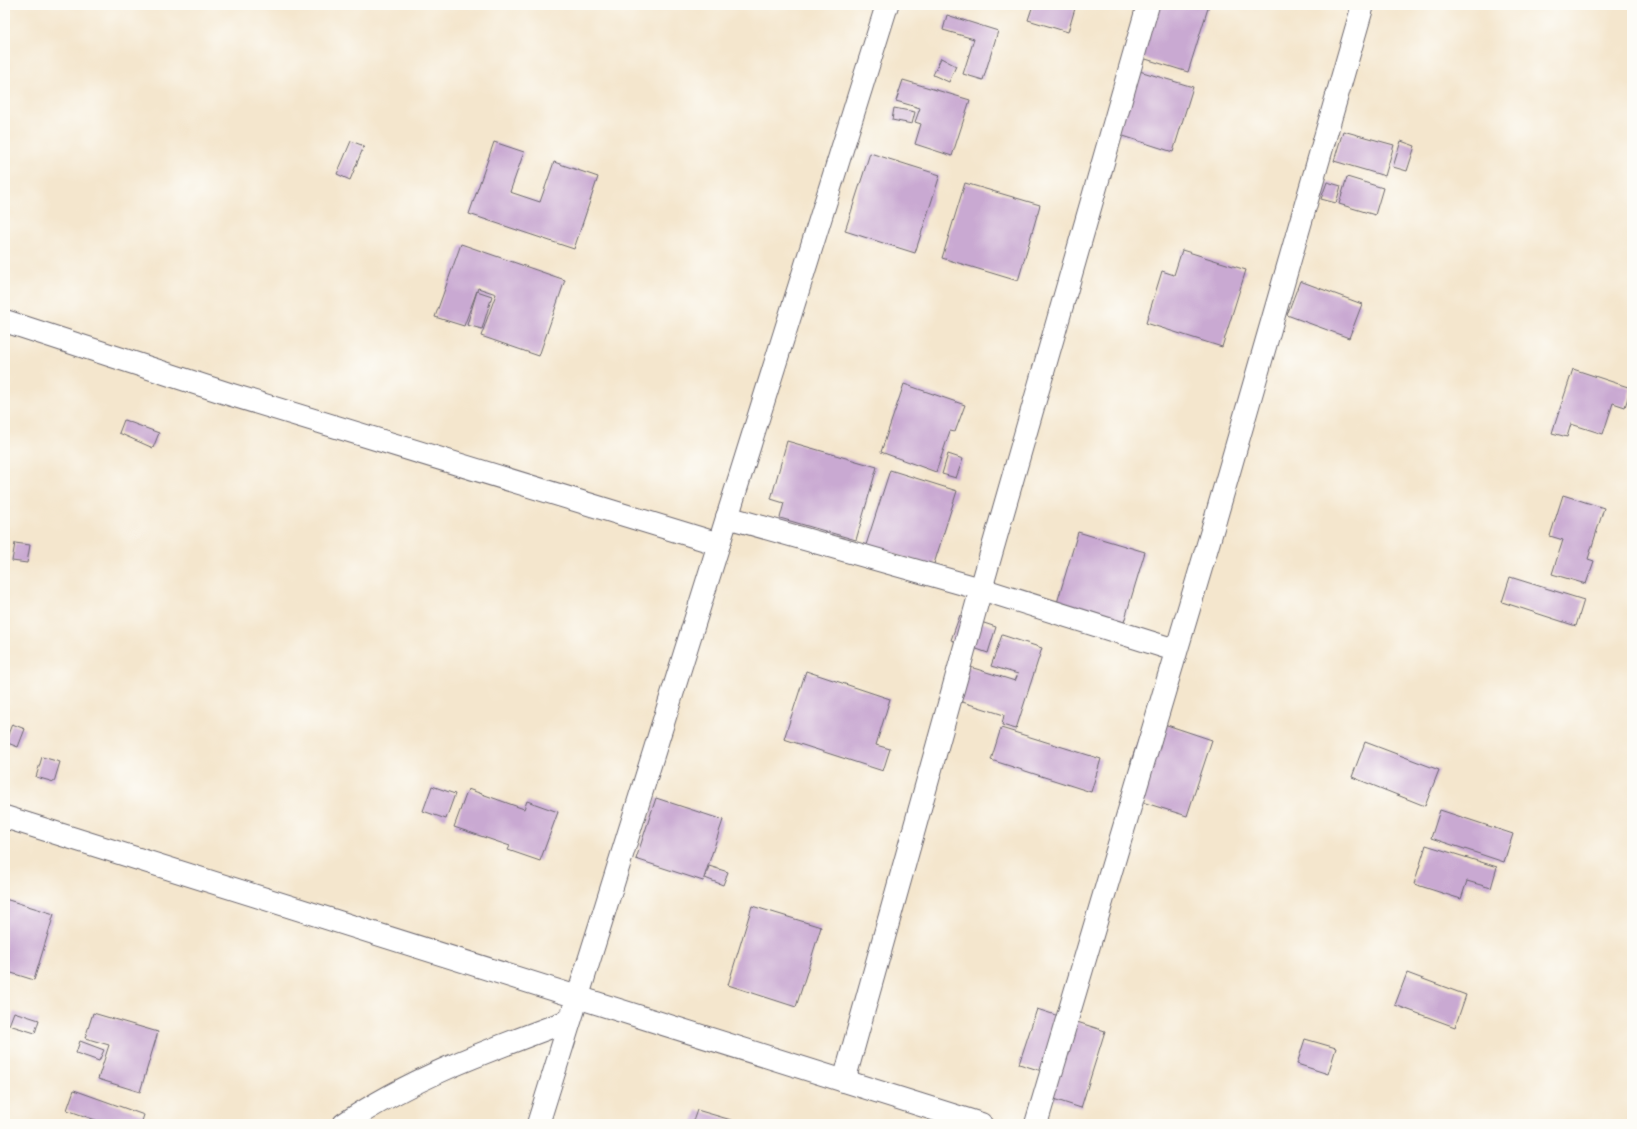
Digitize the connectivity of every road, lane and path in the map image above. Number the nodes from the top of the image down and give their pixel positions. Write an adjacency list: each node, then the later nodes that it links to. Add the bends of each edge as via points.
1 (887, 5): 5 (street)
2 (1148, 5): 7 (street)
3 (1364, 5): 8 (street)
4 (5, 321): 6 (street, via 232,395)
5 (727, 517): 6 (street); 7 (street)
6 (719, 544): 10 (street)
7 (981, 590): 8 (street); 12 (street)
8 (1176, 650): 16 (street)
9 (5, 817): 10 (street)
10 (578, 997): 11 (street); 12 (street)
11 (570, 1020): 13 (street, via 463,1061 373,1104); 14 (street)
12 (844, 1081): 15 (street)
13 (344, 1124)
14 (538, 1124)
15 (981, 1124)
16 (1036, 1124)

